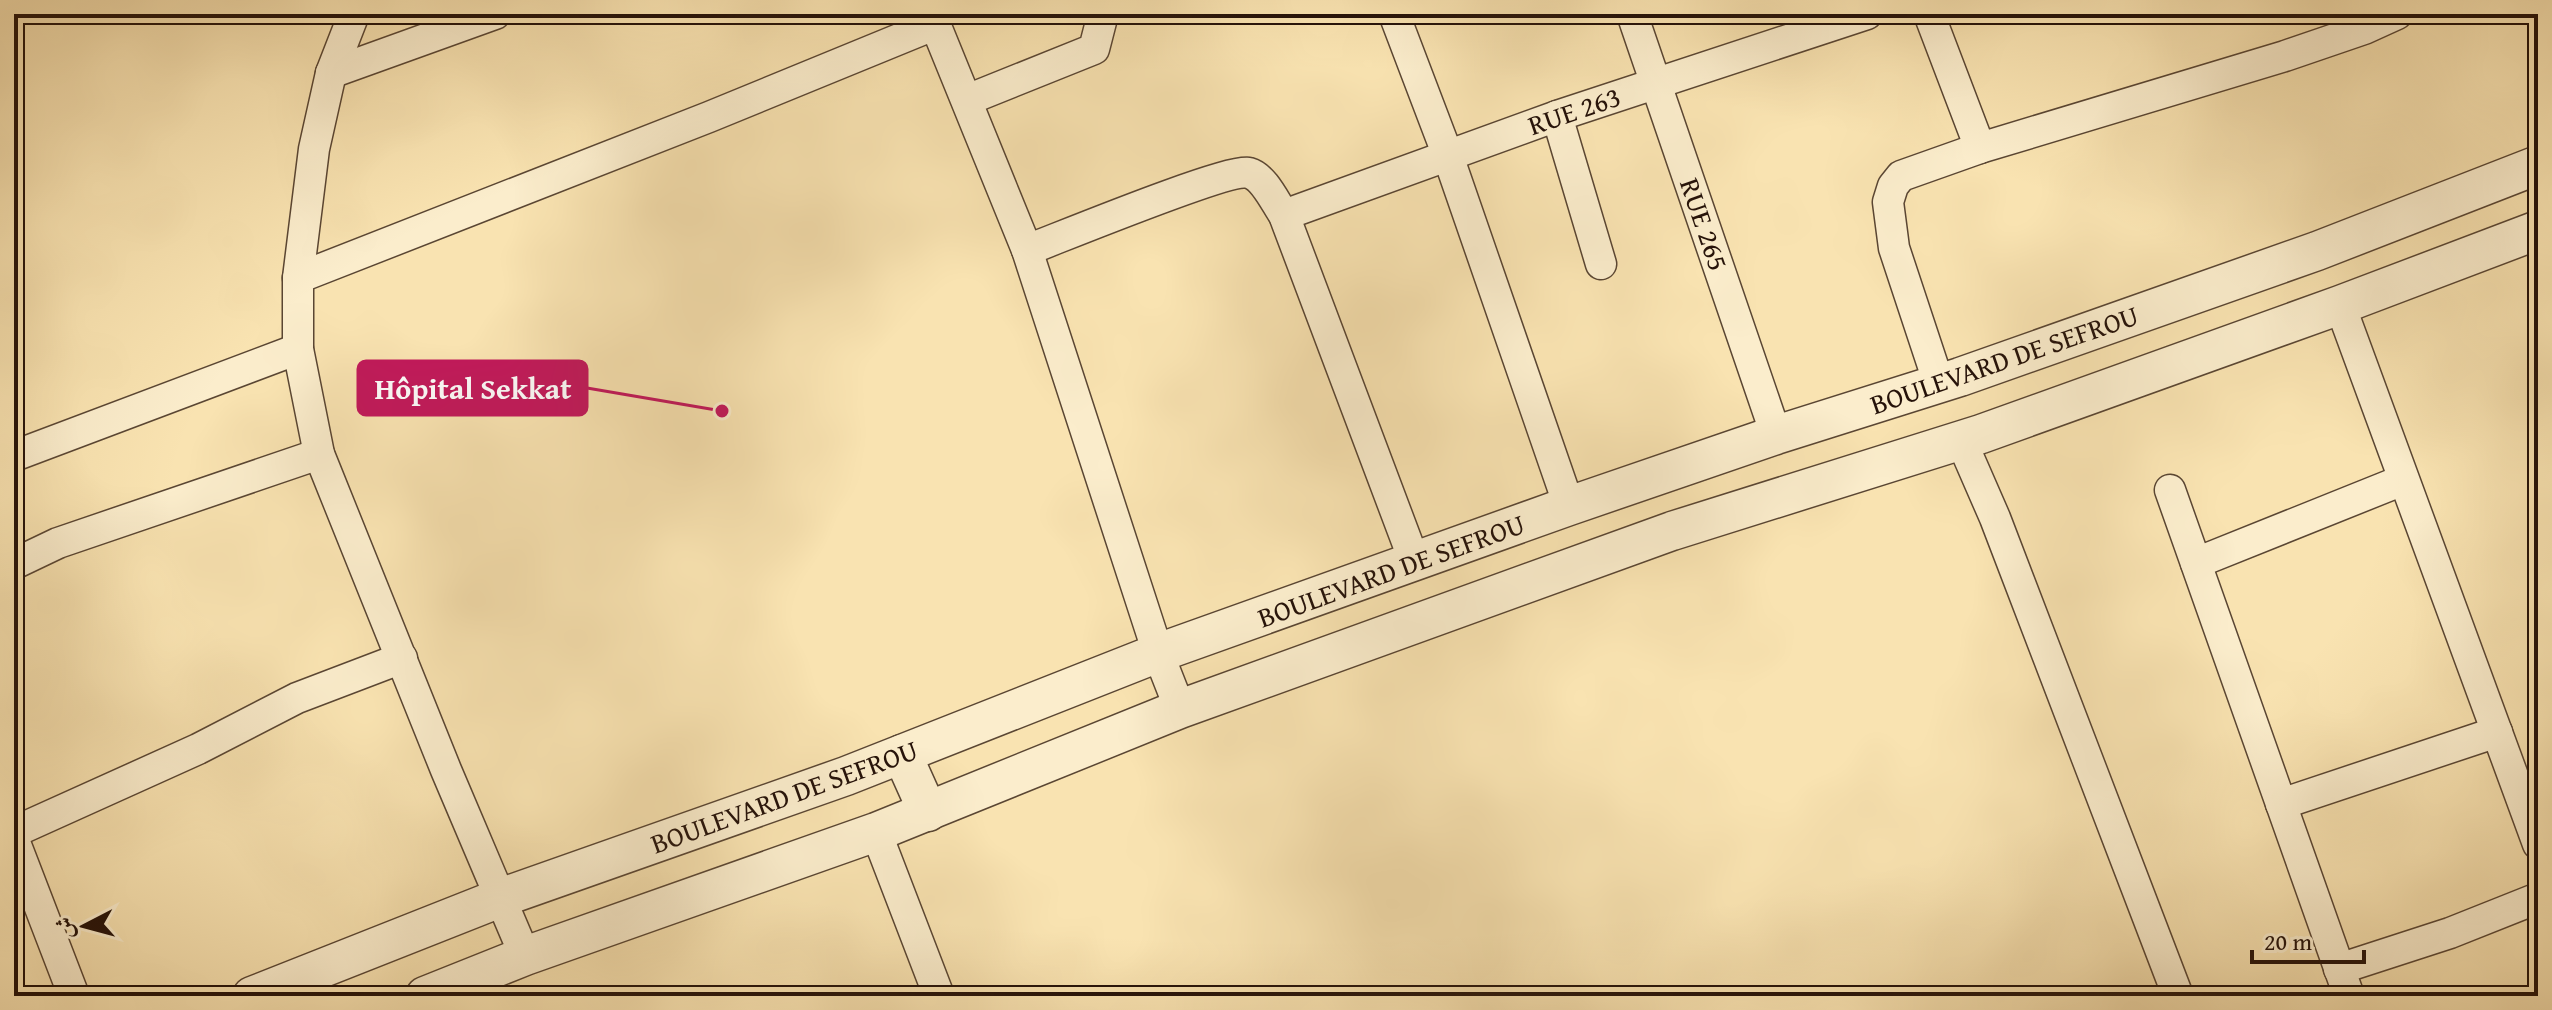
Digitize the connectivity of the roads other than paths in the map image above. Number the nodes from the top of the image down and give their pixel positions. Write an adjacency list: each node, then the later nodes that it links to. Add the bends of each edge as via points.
1 (354, 14): 10 (street)
2 (495, 14): 10 (street)
3 (1103, 14): 12 (street, via 1094,49)
4 (1394, 14): 15 (street)
5 (1632, 14): 11 (street, RUE 265)
6 (1867, 14): 11 (street, RUE 263)
7 (1929, 14): 14 (street)
8 (2397, 14): 14 (street, via 2285,56)
9 (934, 19): 12 (street); 21 (street, via 665,134)
10 (331, 73): 21 (street, via 314,149)
11 (1657, 82): 13 (street, RUE 263); 26 (street, RUE 265)
12 (967, 100): 19 (street)
13 (1557, 116): 15 (street, RUE 263); 20 (street)
14 (1980, 148): 24 (street, via 1901,176 1888,202 1894,248)
15 (1448, 156): 17 (street, RUE 263); 33 (street)
16 (2538, 165): 24 (street, BOULEVARD DE SEFROU, via 2317,251)
17 (1284, 215): 19 (street, via 1257,177 1238,173); 34 (street)
18 (2538, 230): 22 (street)
19 (1027, 250): 37 (street)
20 (1601, 264)
21 (298, 278): 23 (street)
22 (2340, 305): 27 (street); 31 (street)
23 (298, 349): 28 (street); 29 (street)
24 (1939, 384): 25 (street, BOULEVARD DE SEFROU)
25 (1857, 409): 26 (street, BOULEVARD DE SEFROU); 30 (street)
26 (1776, 435): 33 (street, BOULEVARD DE SEFROU)
27 (1961, 440): 30 (street); 56 (street)
28 (319, 454): 36 (street, via 58,543); 38 (street)
29 (14, 456)
30 (1876, 466): 39 (street, via 1672,531)
31 (2403, 480): 35 (street); 40 (street)
32 (2170, 490): 35 (street)
33 (1569, 506): 34 (street, BOULEVARD DE SEFROU)
34 (1415, 563): 37 (street, BOULEVARD DE SEFROU)
35 (2196, 563): 42 (street)
36 (14, 564)
37 (1158, 653): 39 (street); 41 (street, BOULEVARD DE SEFROU)
38 (402, 658): 44 (street, via 297,698); 48 (street)
39 (1180, 709): 43 (street)
40 (2497, 732): 42 (street); 47 (street)
41 (902, 754): 43 (street); 48 (street, BOULEVARD DE SEFROU)
42 (2281, 804): 51 (street)
43 (928, 812): 45 (street)
44 (14, 832)
45 (876, 832): 50 (street); 55 (street)
46 (14, 840): 52 (street)
47 (2538, 844)
48 (500, 898): 50 (street); 53 (street, BOULEVARD DE SEFROU)
49 (2538, 898): 51 (street)
50 (525, 956): 54 (street)
51 (2344, 982)
52 (74, 996)
53 (252, 996)
54 (425, 996)
55 (939, 996)
56 (2178, 996)

